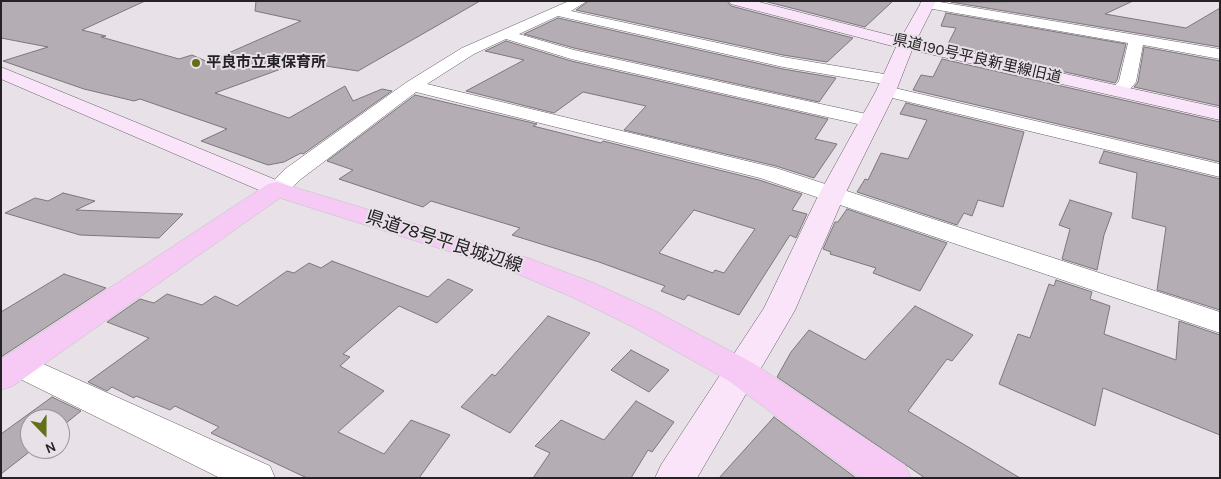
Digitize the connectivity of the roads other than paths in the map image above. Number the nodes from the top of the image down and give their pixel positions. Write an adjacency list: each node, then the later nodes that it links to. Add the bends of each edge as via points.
1 (582, 1): 4 (street)
2 (736, 1): 7 (street, 県道190号平良新里線旧道)
3 (927, 2): 6 (street); 7 (street)
4 (558, 12): 5 (street); 10 (street)
5 (504, 34): 11 (street, via 468,50); 14 (street, via 570,54)
6 (1137, 40): 8 (street); 12 (street, via 1128,82)
7 (906, 44): 10 (street); 12 (street, 県道190号平良新里線旧道)
8 (1220, 54)
9 (1, 72): 16 (street)
10 (888, 85): 14 (street); 15 (street)
11 (413, 86): 16 (street, via 293,174); 17 (street, via 719,160)
12 (1119, 91): 13 (street, 県道190号平良新里線旧道)
13 (1220, 114)
14 (871, 120): 17 (street)
15 (1220, 171)
16 (278, 189): 19 (main road); 20 (main road, 県道78号平良城辺線, via 518,264 636,315)
17 (832, 194): 18 (street); 20 (street, via 779,310)
18 (1220, 323)
19 (10, 371): 21 (street)
20 (742, 372): 22 (street); 23 (main road, 県道78号平良城辺線)
21 (257, 478)
22 (675, 478)
23 (891, 478)

